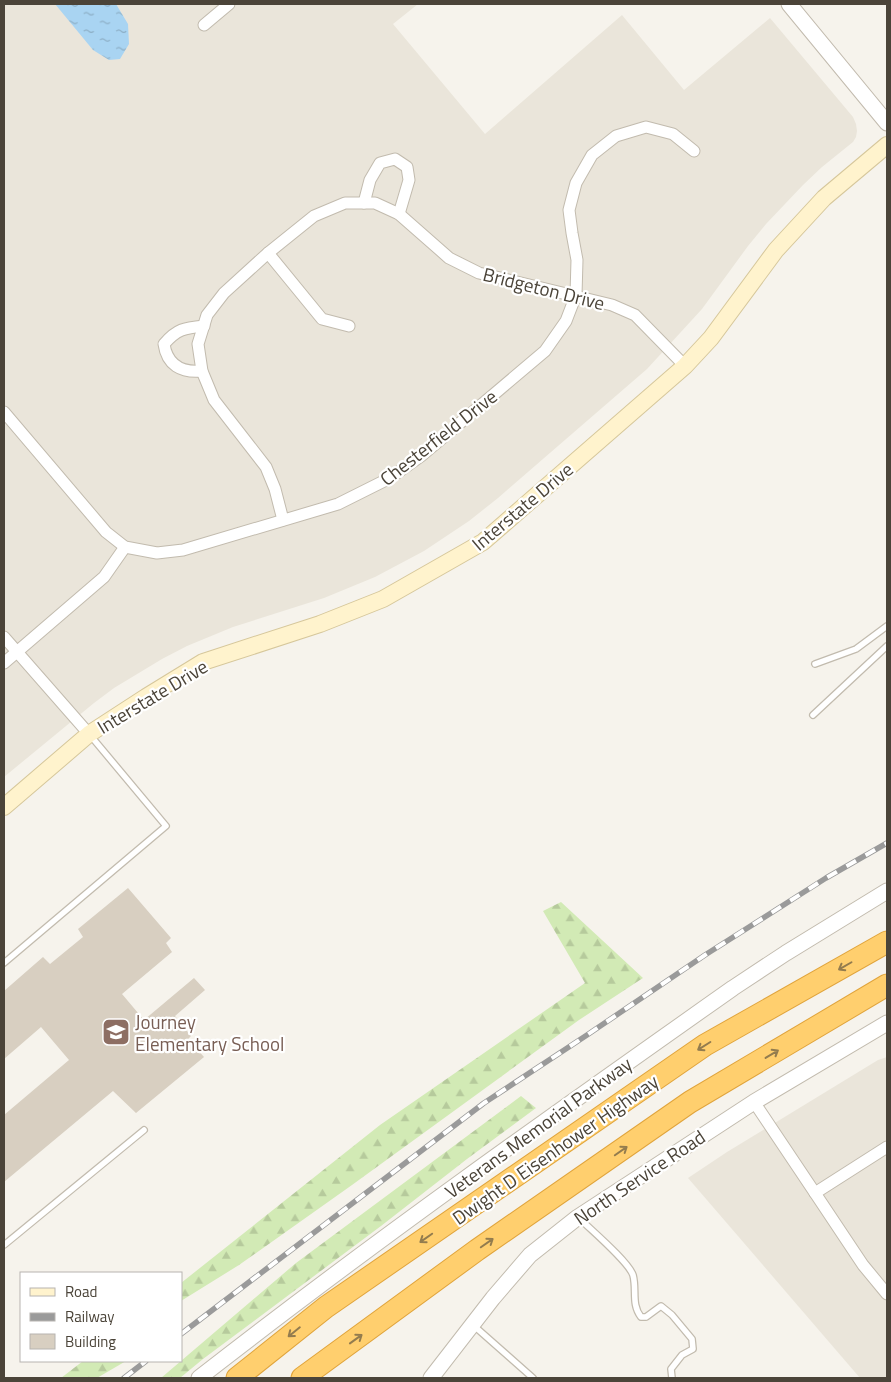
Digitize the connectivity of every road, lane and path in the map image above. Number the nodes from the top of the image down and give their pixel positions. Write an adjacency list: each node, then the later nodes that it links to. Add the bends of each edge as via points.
1 (229, 4): 3 (street)
2 (790, 4): 4 (street)
3 (204, 24)
4 (887, 122)
5 (887, 145): 13 (main road, Interstate Drive, via 824,198 776,250 711,338)
6 (694, 151): 10 (street, Chesterfield Drive, via 673,134 646,127 616,136 592,155 576,183 569,210 577,260)
7 (364, 203): 8 (street, Bridgeton Drive, via 375,203); 8 (street, via 370,180 380,163 395,160 407,167 409,180); 9 (street, Bridgeton Drive, via 345,203 314,216)
8 (399, 214): 10 (street, Bridgeton Drive, via 449,258 479,273)
9 (268, 253): 11 (street, Bridgeton Drive, via 224,293 207,316); 12 (street, via 322,319)
10 (576, 295): 13 (street, Bridgeton Drive, via 636,316); 16 (street, Chesterfield Drive, via 566,321 545,351 420,456 390,478 338,504)
11 (204, 326): 14 (street, Bridgeton Drive, via 198,344); 14 (street, via 187,327 172,334 164,344 165,354 172,364 184,370)
12 (349, 326)
13 (685, 366): 25 (main road, Interstate Drive, via 483,542 383,599 320,624 203,662)
14 (202, 371): 16 (street, Bridgeton Drive, via 214,400 266,467)
15 (4, 412): 17 (street, Chesterfield Drive, via 106,532)
16 (283, 520): 17 (street, Chesterfield Drive, via 183,550 156,553)
17 (125, 547): 21 (street, via 104,577)
18 (887, 626): 23 (lane, via 856,650)
19 (4, 637): 21 (street)
20 (887, 646): 24 (lane)
21 (16, 652): 22 (street); 25 (street)
22 (4, 663)
23 (815, 664)
24 (813, 715)
25 (89, 734): 26 (main road, Interstate Drive); 29 (lane, via 166,826)
26 (4, 807)
27 (887, 891): 40 (street, Veterans Memorial Parkway, via 725,993 400,1226)
28 (887, 942): 41 (highway, Dwight D Eisenhower Highway, one-way to 41, via 704,1046 326,1307)
29 (4, 963)
30 (887, 985): 42 (highway, Dwight D Eisenhower Highway, one-way to 30, via 477,1250 690,1102)
31 (887, 1023): 32 (street, North Service Road)
32 (754, 1102): 35 (street); 36 (street, North Service Road)
33 (144, 1130): 37 (lane)
34 (887, 1147): 35 (street)
35 (815, 1192): 38 (street)
36 (578, 1217): 39 (street, North Service Road, via 530,1254); 45 (lane, via 624,1262 632,1275 635,1302 641,1317 661,1306 692,1340 693,1349 682,1355 671,1369)
37 (4, 1245)
38 (887, 1294)
39 (473, 1325): 43 (street, North Service Road); 44 (lane)
40 (199, 1378)
41 (237, 1378)
42 (302, 1378)
43 (431, 1378)
44 (533, 1378)
45 (672, 1378)

